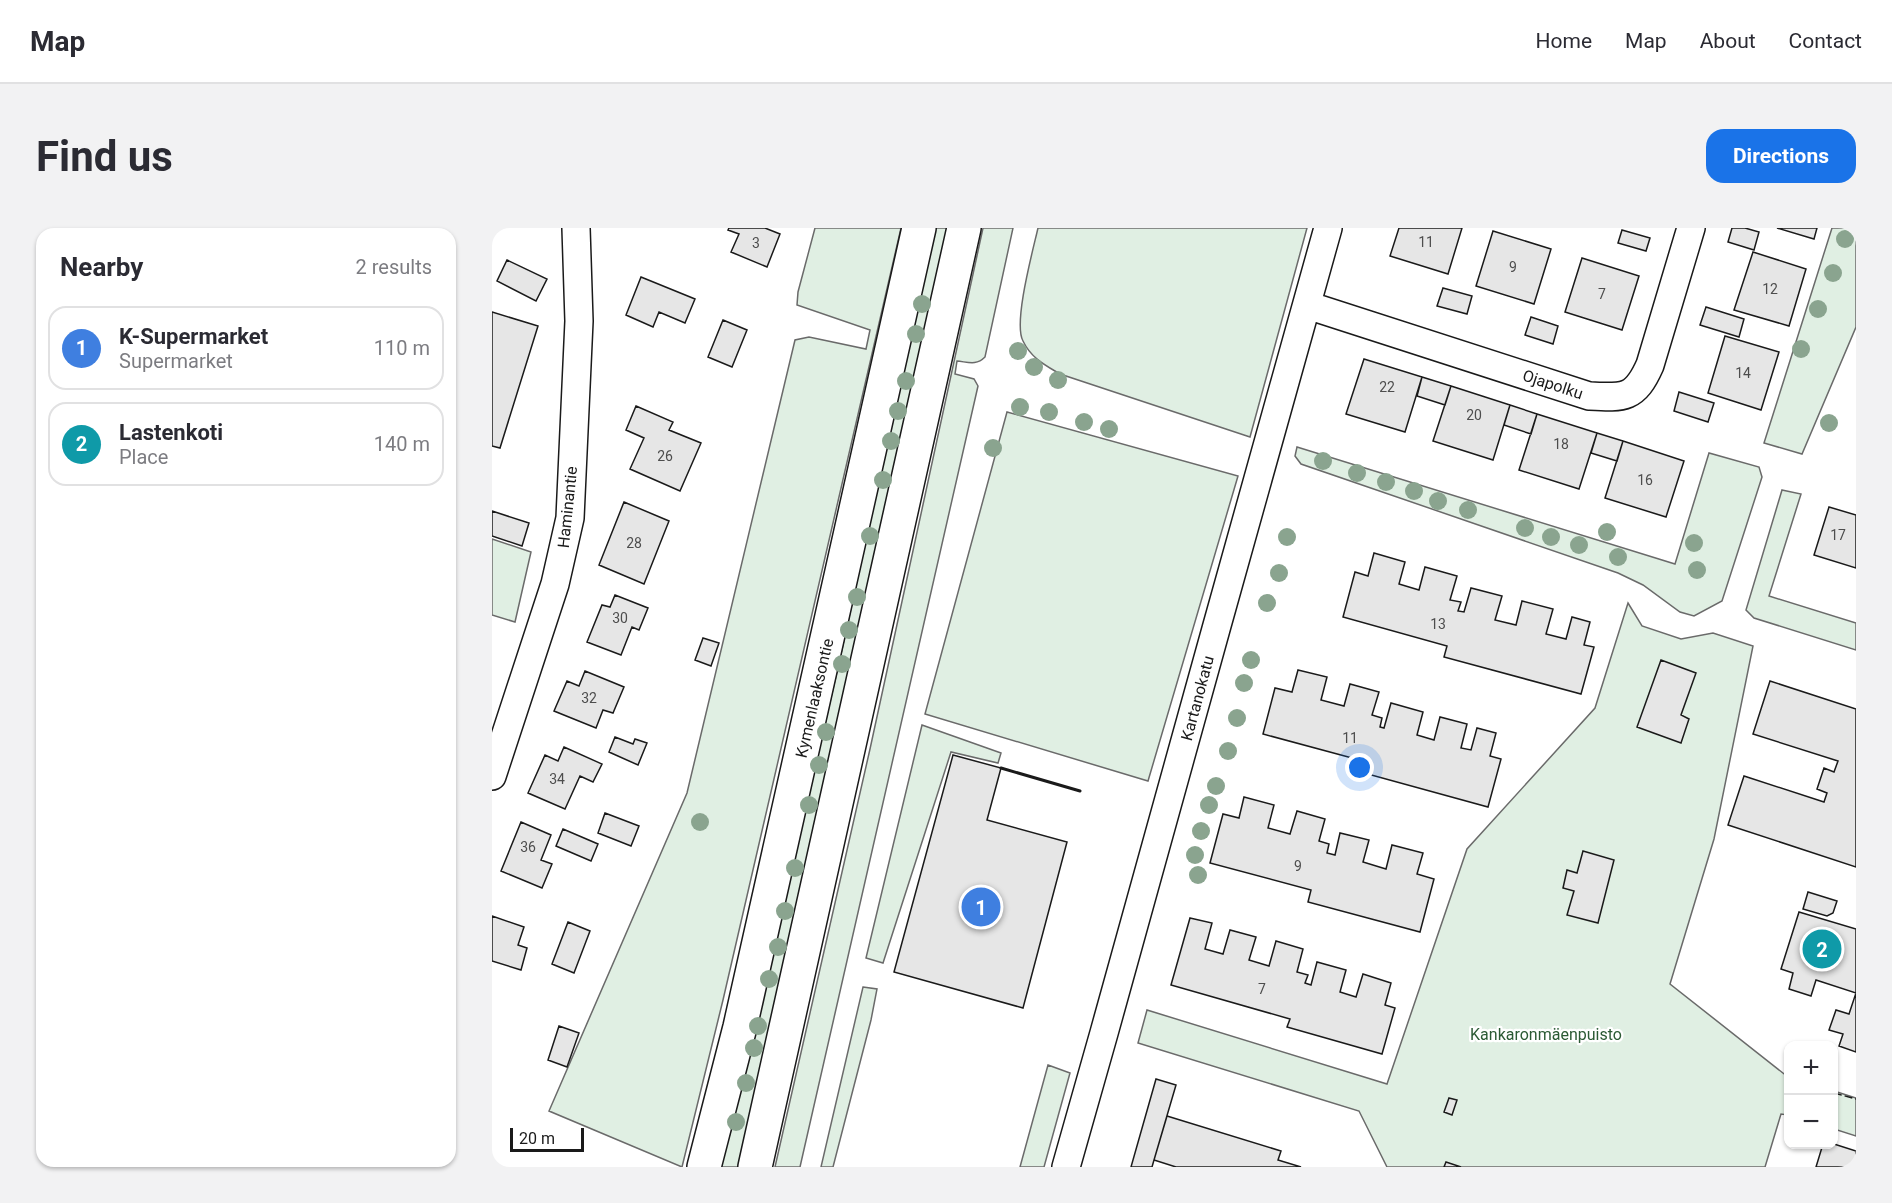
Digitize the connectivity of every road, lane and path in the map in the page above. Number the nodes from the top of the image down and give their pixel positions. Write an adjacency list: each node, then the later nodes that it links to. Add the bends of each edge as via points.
1 (576, 228): 7 (street, Haminantie, via 579,321 570,518 555,584)
2 (920, 228): 8 (main road, Kymenlaaksontie, via 740,1027)
3 (964, 228): 9 (main road)
4 (1328, 228): 6 (street, Kartanokatu)
5 (1691, 228): 6 (street, Ojapolku, via 1650,365 1629,395 1589,396)
6 (1307, 304): 10 (street, Kartanokatu)
7 (492, 776)
8 (704, 1167)
9 (755, 1167)
10 (1066, 1167)

